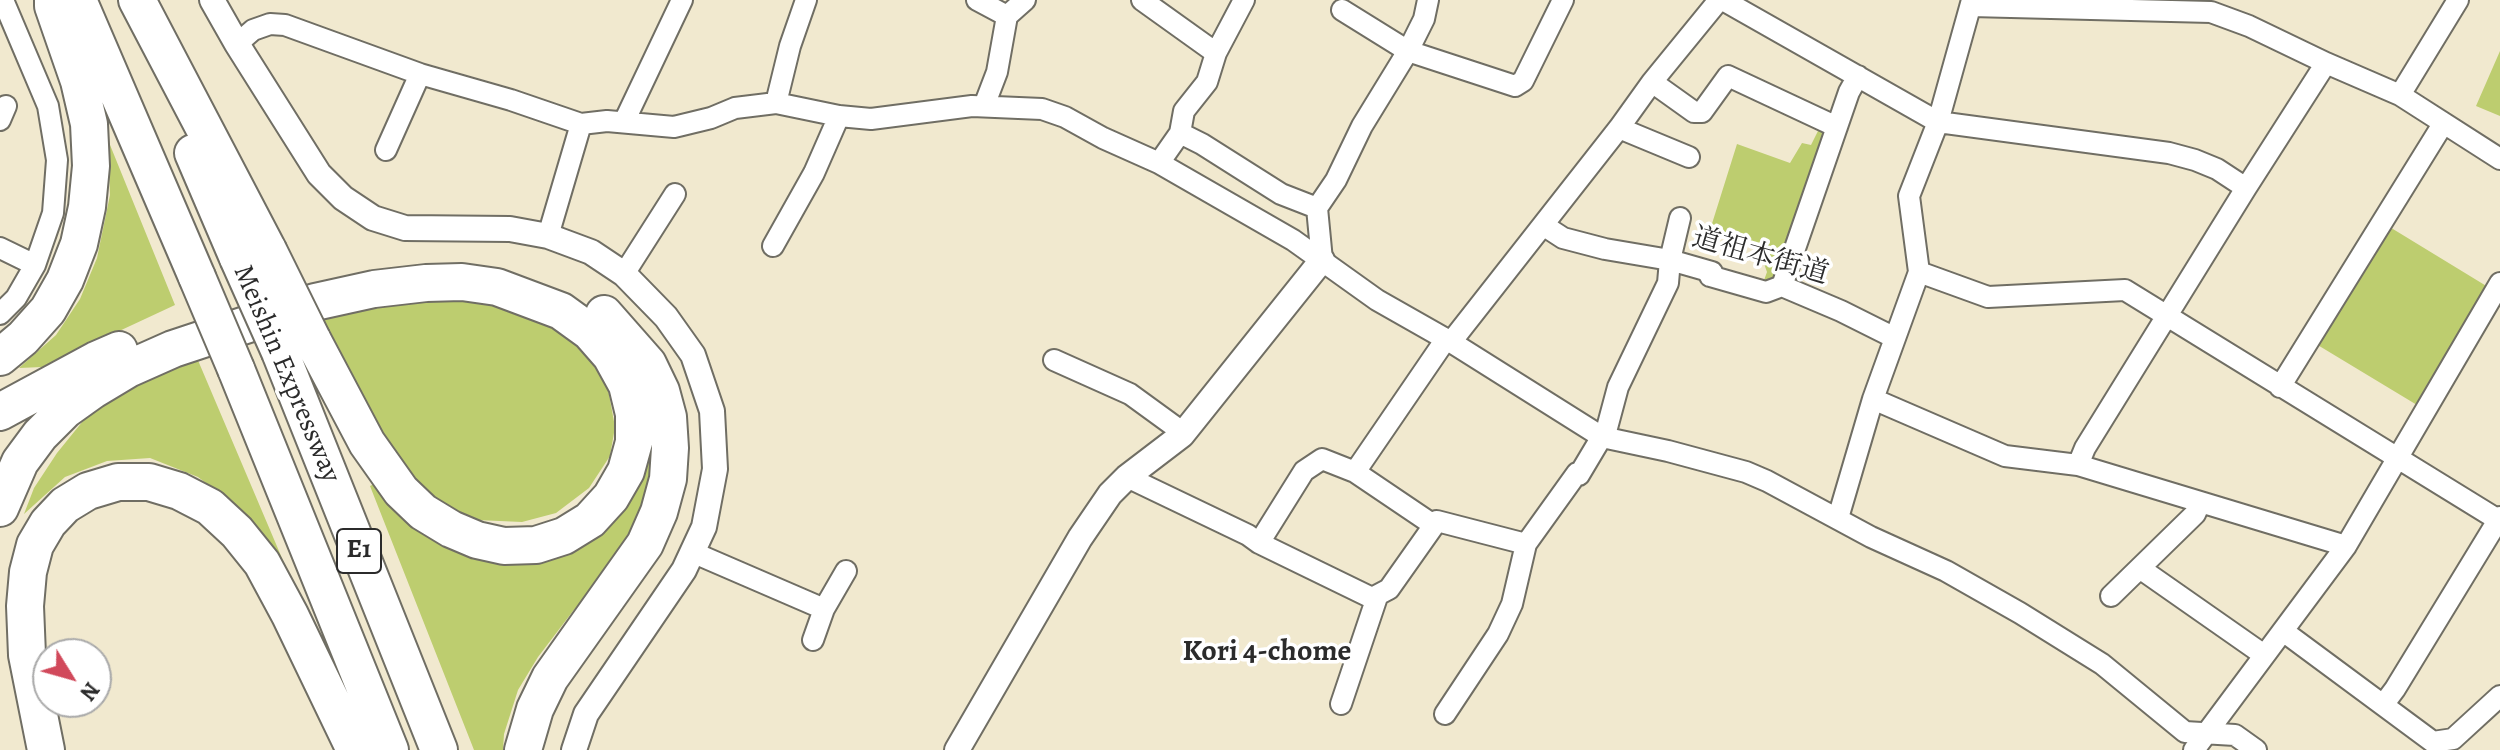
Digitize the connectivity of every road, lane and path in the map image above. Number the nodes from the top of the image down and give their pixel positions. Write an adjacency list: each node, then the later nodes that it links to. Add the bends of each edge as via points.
1 (3, 0): 54 (street, via 48,106 57,160 53,213)
2 (53, 0): 26 (highway)
3 (78, 0): 26 (highway, Meishin Expressway / E1)
4 (127, 0): 21 (highway, Meishin Expressway / E1)
5 (137, 0): 21 (highway)
6 (212, 0): 20 (street)
7 (682, 0): 33 (street)
8 (806, 0): 30 (street)
9 (977, 0): 19 (street)
10 (1025, 0): 19 (street)
11 (1142, 0): 23 (street)
12 (1244, 0): 23 (street)
13 (1428, 0): 22 (street)
14 (1563, 0): 22 (street, via 1523,81 1515,86)
15 (1721, 0): 27 (street); 28 (street)
16 (2458, 0): 29 (street)
17 (1972, 3): 24 (street, via 2211,12); 34 (street)
18 (1342, 10): 22 (street)
19 (1007, 16): 31 (street, via 997,72)
20 (237, 44): 25 (street, via 253,30 285,25); 49 (street, via 319,174 373,218 405,228 510,229)
21 (154, 46): 63 (highway, Meishin Expressway / E1, bridge)
22 (1408, 51): 46 (street)
23 (1216, 53): 39 (street, via 1207,82 1184,111)
24 (2326, 63): 29 (street); 44 (street)
25 (420, 74): 35 (street); 40 (street)
26 (94, 75): 64 (highway, via 91,166 79,244 48,310); 101 (highway, Meishin Expressway / E1, bridge, via 197,277)
27 (1858, 76): 34 (street); 37 (street)
28 (1652, 82): 37 (street, via 1694,112 1702,112 1728,76); 38 (street)
29 (2400, 95): 36 (street)
30 (776, 103): 32 (street); 33 (street, via 735,108 674,127)
31 (984, 106): 32 (street, via 871,119); 43 (street, via 1042,109)
32 (839, 116): 50 (street)
33 (624, 122): 35 (street)
34 (1938, 122): 44 (street, via 2169,153 2217,169); 55 (street, via 1909,196)
35 (581, 124): 49 (street)
36 (2443, 124): 42 (street); 66 (street)
37 (1837, 127): 58 (street)
38 (1619, 128): 41 (street); 48 (street)
39 (1180, 133): 43 (street); 46 (street, via 1281,194)
40 (386, 150)
41 (1689, 157)
42 (2500, 159)
43 (1159, 163): 52 (street)
44 (2246, 188): 60 (street)
45 (675, 194): 56 (street)
46 (1317, 208): 52 (street)
47 (1680, 218): 53 (street)
48 (1543, 225): 53 (street, via 1563,238); 62 (street)
49 (548, 236): 56 (street, via 591,252)
50 (773, 246)
51 (0, 248): 54 (street)
52 (1322, 260): 62 (street, via 1377,300); 69 (street)
53 (1670, 260): 58 (street, 道祖本街道, via 1766,292); 70 (street, 道祖本街道, via 1668,283 1618,387)
54 (35, 265): 59 (street)
55 (1919, 272): 60 (street, via 1988,297 2125,290); 61 (street)
56 (624, 274): 83 (street, via 666,317 693,355 712,411 715,469 704,527)
57 (2500, 283): 71 (street)
58 (1782, 286): 61 (street, 道祖本街道)
59 (0, 314)
60 (2167, 317): 66 (street); 72 (street)
61 (1895, 338): 67 (street)
62 (1448, 340): 70 (street); 73 (street)
63 (296, 346): 76 (highway, via 401,491 423,512 477,540 536,545 564,536 590,520 626,471 634,442 627,385 590,332 561,311 497,287 426,283 315,302 128,369 65,410 40,435 20,462); 102 (highway, Meishin Expressway / E1)
64 (0, 357)
65 (1054, 360): 69 (street, via 1130,394)
66 (2280, 387): 71 (street)
67 (1873, 399): 72 (street, via 2005,456); 77 (street)
68 (0, 412): 103 (highway, via 96,360 200,316 321,279 464,260 504,266 577,294 607,316 648,364 668,417 668,479 645,544 550,678)
69 (1182, 435): 74 (street)
70 (1602, 437): 77 (street, via 1746,472); 81 (street, 道祖本街道)
71 (2398, 460): 78 (street); 82 (street)
72 (2078, 465): 75 (street)
73 (1355, 472): 79 (street); 80 (street, via 1322,459 1312,464)
74 (1127, 477): 80 (street); 105 (street, via 1080,538)
75 (2200, 503): 82 (street); 84 (street)
76 (0, 508)
77 (1838, 518): 98 (street, via 2020,613 2102,664 2185,732)
78 (2499, 519): 96 (street)
79 (1432, 524): 81 (street); 88 (street, via 1389,589)
80 (1259, 543): 88 (street)
81 (1526, 544): 97 (street, 道祖本街道, via 1512,604 1498,634)
82 (2346, 546): 90 (street)
83 (692, 552): 89 (street); 104 (street, via 586,714)
84 (2141, 569): 87 (street); 93 (street)
85 (846, 571): 89 (street)
86 (0, 592): 92 (highway)
87 (2111, 596)
88 (1377, 597): 95 (street)
89 (824, 609): 91 (street)
90 (2283, 631): 93 (street); 96 (street)
91 (813, 640)
92 (27, 655): 99 (highway); 100 (highway, via 28,572 48,523 88,491 118,482 149,482 210,507 262,563)
93 (2264, 655): 98 (street)
94 (2500, 696): 96 (street, via 2453,739 2433,742)
95 (1341, 704)
96 (2383, 705)
97 (1445, 714)
98 (2206, 732): 106 (street); 107 (street, via 2235,735)
99 (46, 750)
100 (355, 750)
101 (390, 750)
102 (439, 750)
103 (523, 750)
104 (574, 750)
105 (957, 750)
106 (2194, 750)
107 (2256, 750)

